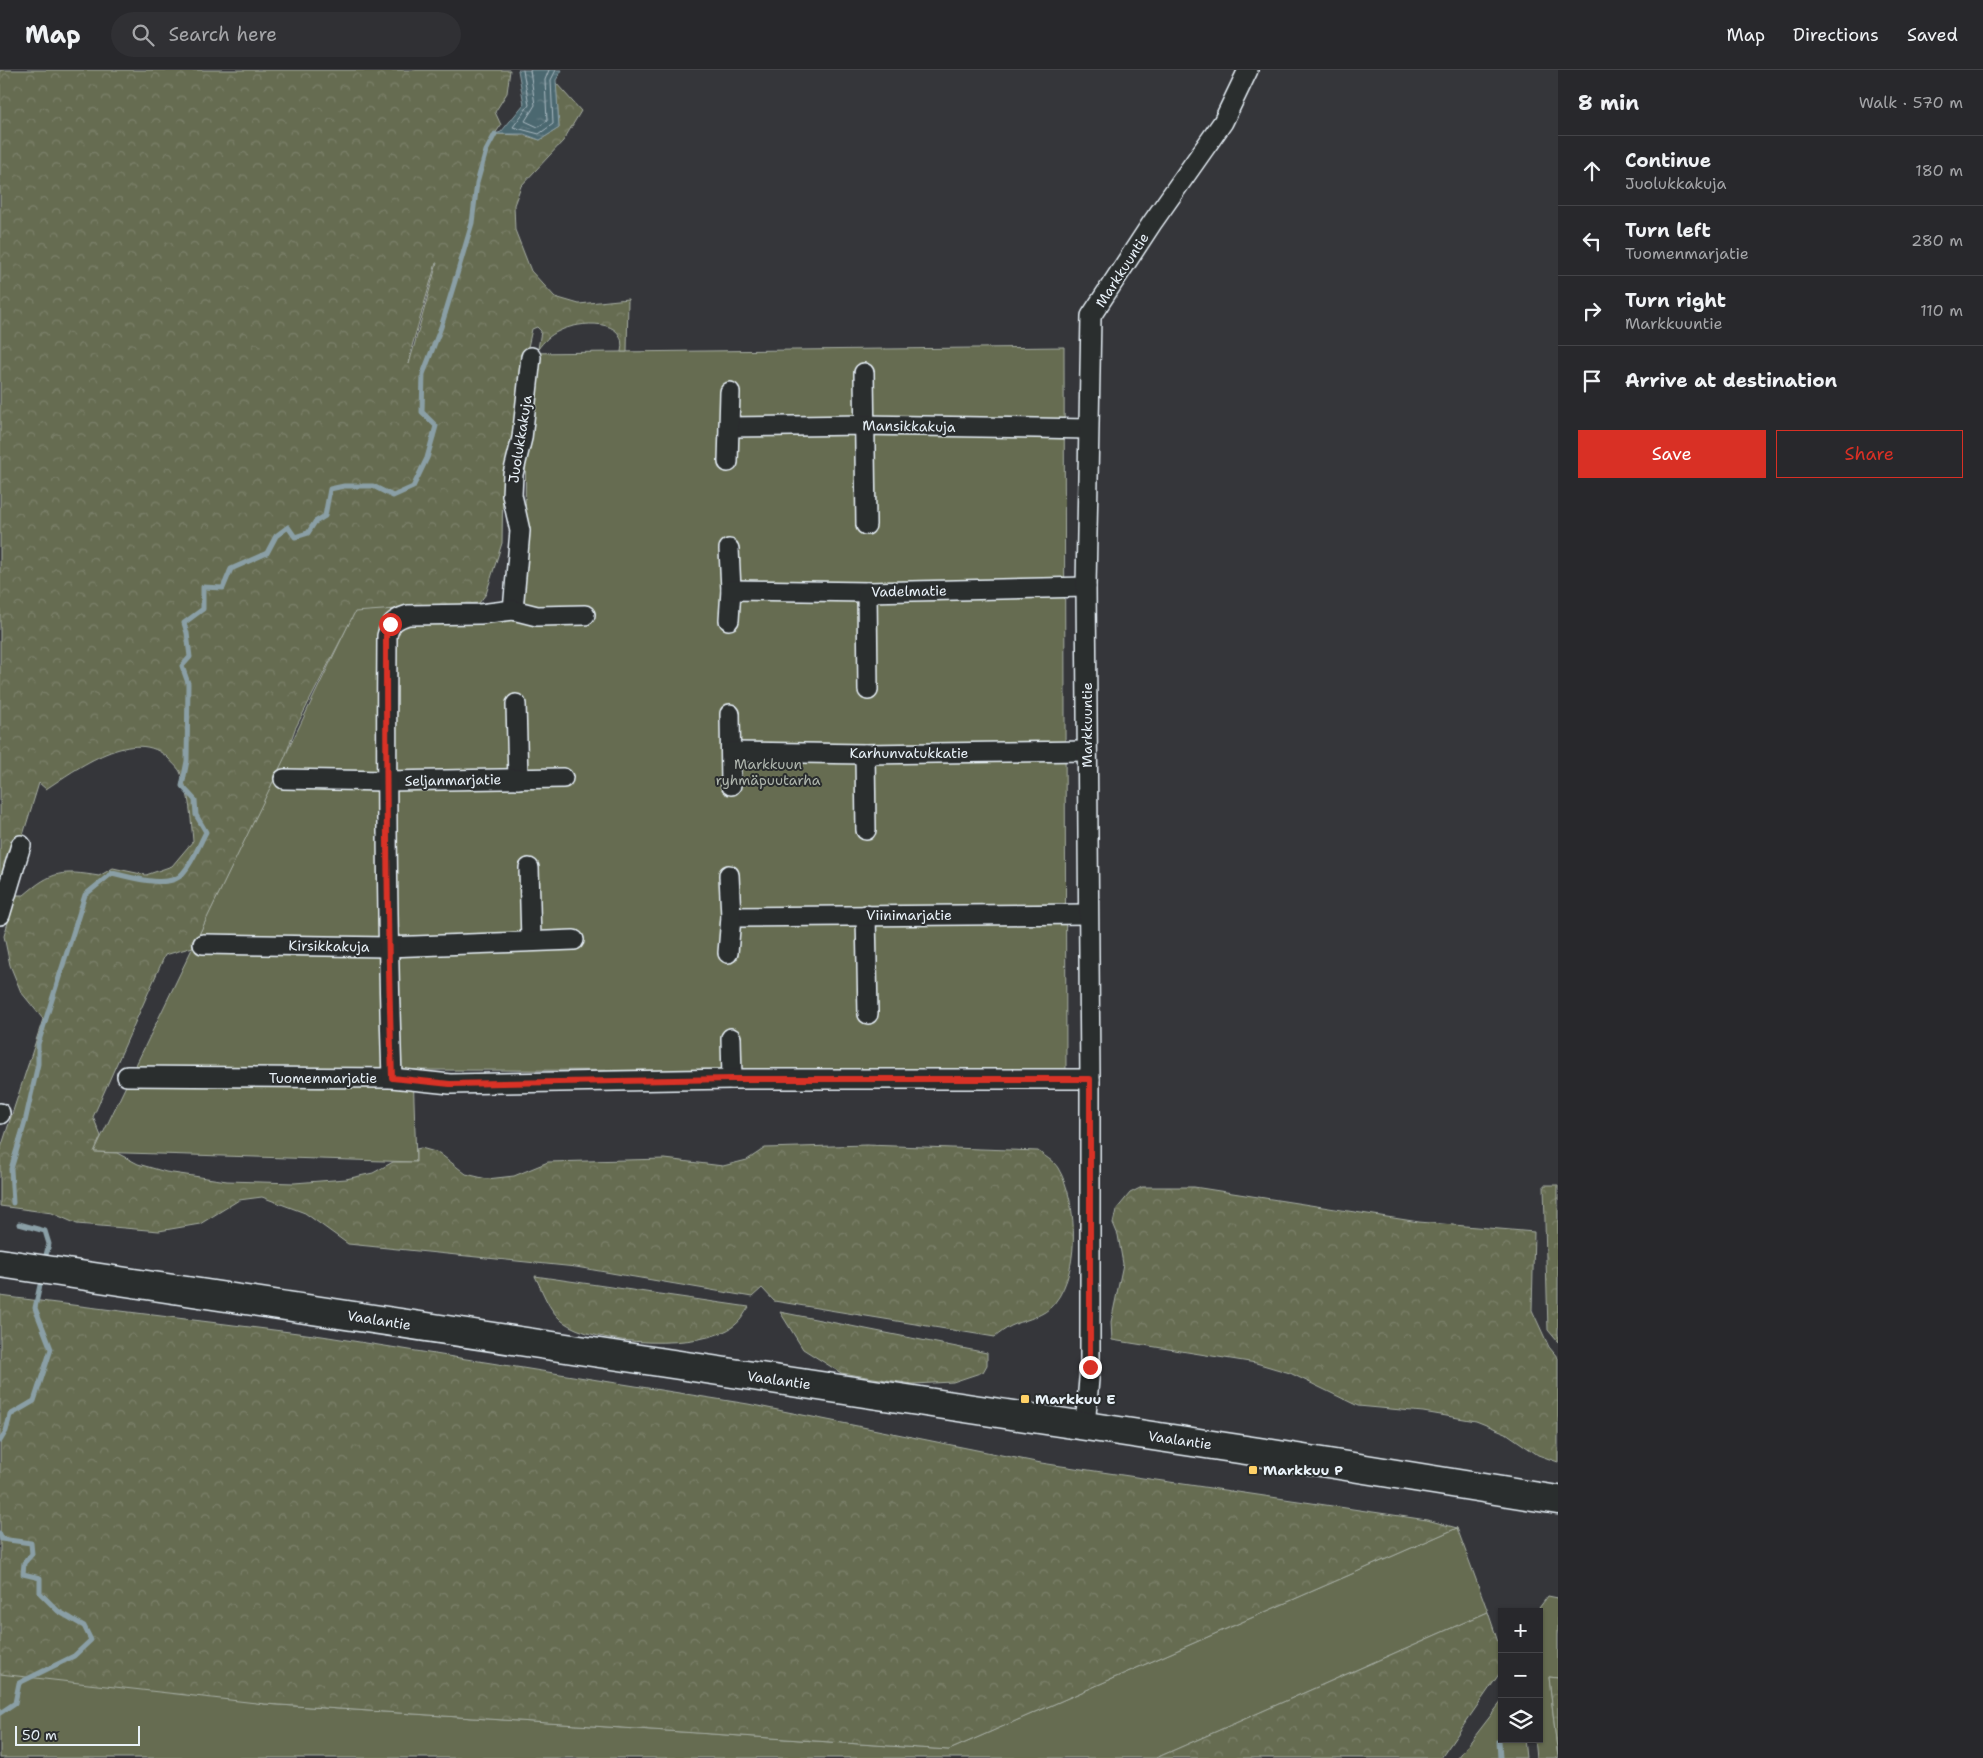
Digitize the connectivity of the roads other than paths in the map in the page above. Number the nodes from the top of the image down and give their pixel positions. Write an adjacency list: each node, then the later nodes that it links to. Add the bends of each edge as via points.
1 (1248, 70): 7 (street, Markkuuntie, via 1223,122 1091,316)
2 (531, 357): 14 (street, Juolukkakuja, via 522,438 513,474 512,495 520,531)
3 (864, 373): 5 (street)
4 (730, 392): 6 (street)
5 (864, 425): 6 (street, Mansikkakuja); 7 (street, Mansikkakuja); 9 (street)
6 (729, 427): 8 (street)
7 (1088, 428): 11 (street, Markkuuntie)
8 (728, 462)
9 (866, 524)
10 (729, 549): 12 (street)
11 (1086, 587): 13 (street, Vadelmatie); 20 (street, Markkuuntie)
12 (731, 590): 13 (street, Vadelmatie); 16 (street)
13 (867, 592): 17 (street)
14 (513, 610): 15 (street, via 537,616); 26 (street, via 408,615 390,624 386,636)
15 (585, 615)
16 (729, 620)
17 (868, 690)
18 (516, 704): 25 (street)
19 (730, 714): 21 (street)
20 (1087, 751): 22 (street, Karhunvatukkatie); 32 (street, Markkuuntie)
21 (731, 752): 22 (street, Karhunvatukkatie); 27 (street)
22 (865, 754): 28 (street)
23 (563, 778): 25 (street, Seljanmarjatie)
24 (284, 779): 26 (street, Seljanmarjatie)
25 (518, 779): 26 (street, Seljanmarjatie)
26 (386, 781): 39 (street)
27 (731, 785)
28 (866, 830)
29 (21, 845): 33 (street)
30 (530, 868): 37 (street)
31 (729, 875): 35 (street)
32 (1088, 914): 34 (street, Viinimarjatie); 46 (street, Markkuuntie)
33 (0, 915)
34 (866, 915): 35 (street, Viinimarjatie); 41 (street)
35 (731, 917): 40 (street)
36 (574, 940): 37 (street, Kirsikkakuja)
37 (531, 941): 39 (street, Kirsikkakuja)
38 (203, 944): 39 (street, Kirsikkakuja)
39 (387, 947): 44 (street)
40 (728, 953)
41 (868, 1014)
42 (731, 1038): 45 (street)
43 (127, 1076): 44 (street, Tuomenmarjatie)
44 (392, 1078): 45 (street, Tuomenmarjatie, via 450,1084)
45 (732, 1079): 46 (street, Tuomenmarjatie)
46 (1090, 1079): 48 (street, Markkuuntie, via 1090,1367)
47 (0, 1264): 48 (street, Vaalantie)
48 (1085, 1427): 49 (street, Vaalantie)
49 (1558, 1500)

